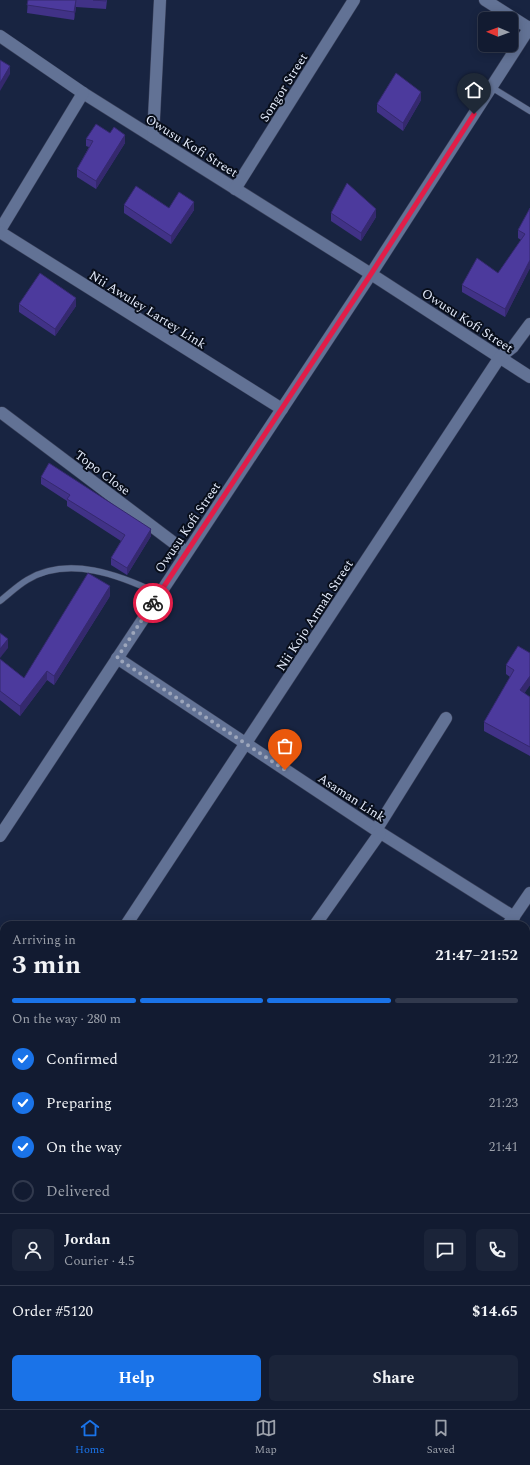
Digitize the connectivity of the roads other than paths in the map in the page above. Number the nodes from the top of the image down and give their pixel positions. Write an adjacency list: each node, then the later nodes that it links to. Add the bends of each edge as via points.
1 (160, 0): 9 (street)
2 (354, 0): 10 (street, Songor Street)
3 (485, 0): 4 (street)
4 (530, 27): 6 (street, Owusu Kofi Street)
5 (0, 36): 7 (street, Owusu Kofi Street)
6 (491, 87): 8 (lane); 12 (street, Owusu Kofi Street)
7 (83, 94): 9 (street, Owusu Kofi Street); 11 (street)
8 (530, 111)
9 (153, 137): 10 (street, Owusu Kofi Street)
10 (235, 189): 12 (street, Owusu Kofi Street)
11 (0, 231): 16 (street, Nii Awuley Lartey Link)
12 (371, 274): 14 (street, Owusu Kofi Street); 16 (street, Owusu Kofi Street)
13 (530, 324): 14 (street, Nii Kojo Armah Street, via 512,347)
14 (500, 357): 15 (street, Owusu Kofi Street); 23 (street, Nii Kojo Armah Street)
15 (530, 377)
16 (282, 409): 18 (street, Owusu Kofi Street)
17 (2, 413): 18 (street, Topo Close)
18 (186, 552): 19 (street, Owusu Kofi Street)
19 (159, 594): 20 (lane, via 137,583 91,569 59,569 27,580); 21 (street, Owusu Kofi Street)
20 (0, 601)
21 (117, 658): 23 (street, Asaman Link); 25 (street, Owusu Kofi Street)
22 (446, 718): 24 (street)
23 (246, 744): 24 (street, Asaman Link); 27 (street, Nii Kojo Armah Street)
24 (378, 831): 28 (street); 29 (street, Asaman Link)
25 (0, 836)
26 (530, 893): 29 (street)
27 (129, 921)
28 (318, 921)
29 (511, 921)

